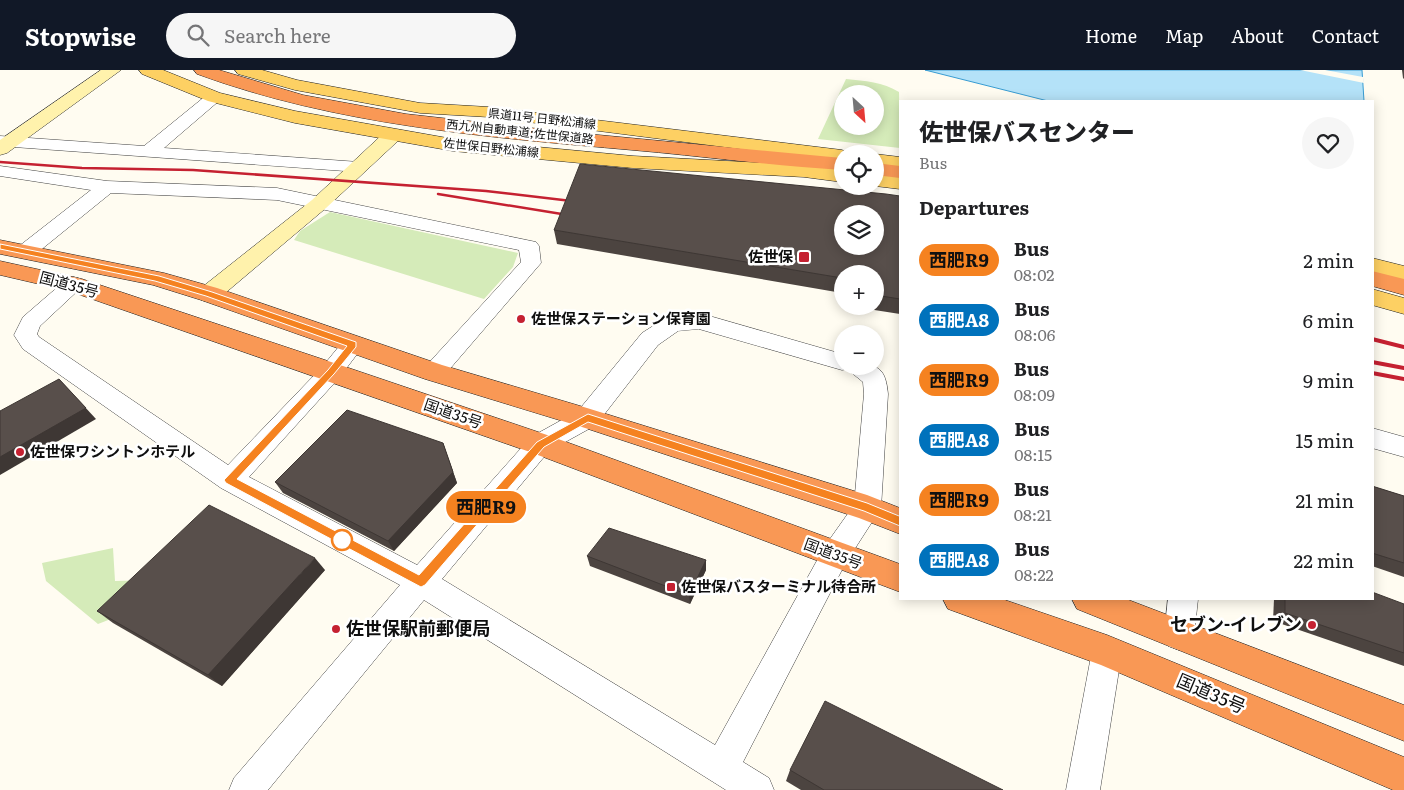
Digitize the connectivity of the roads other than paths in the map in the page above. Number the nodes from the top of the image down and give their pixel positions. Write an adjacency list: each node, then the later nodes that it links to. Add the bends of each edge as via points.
1 (112, 70): 7 (street)
2 (148, 70): 5 (main road, 佐世保日野松浦線)
3 (202, 70): 11 (highway, 西九州自動車道;佐世保道路, via 272,93 413,121)
4 (244, 70): 9 (main road, 県道11号 日野松浦線, via 295,85 420,108 489,112)
5 (214, 97): 6 (main road, 佐世保日野松浦線); 8 (street)
6 (393, 135): 13 (street); 17 (main road, 佐世保日野松浦線, via 453,145 633,162)
7 (3, 144): 8 (street)
8 (149, 151): 13 (street)
9 (834, 155)
10 (884, 161): 12 (main road)
11 (834, 163)
12 (899, 163)
13 (359, 167): 21 (street)
14 (884, 170): 16 (highway)
15 (0, 171): 20 (street)
16 (899, 172)
17 (834, 175)
18 (884, 181): 19 (main road)
19 (899, 183)
20 (106, 187): 21 (street, via 276,194); 23 (street)
21 (319, 204): 30 (street); 36 (street, via 529,246 531,263)
22 (0, 247): 23 (highway, 国道35号)
23 (24, 252): 30 (highway, 国道35号, via 156,278)
24 (1374, 266): 26 (main road)
25 (0, 268): 28 (highway, 国道35号)
26 (1404, 274)
27 (1374, 279): 29 (highway)
28 (74, 284): 35 (highway, 国道35号); 42 (street, via 31,322 25,335 31,343)
29 (1404, 287)
30 (209, 294): 33 (highway, 国道35号)
31 (1374, 298): 32 (main road)
32 (1404, 306)
33 (353, 344): 35 (street); 36 (highway, 国道35号)
34 (834, 360): 38 (street, via 698,321 672,324 650,339)
35 (331, 372): 40 (highway, 国道35号); 42 (street)
36 (434, 372): 38 (highway, 国道35号)
37 (870, 375): 43 (street, via 875,378 876,394)
38 (588, 418): 40 (street); 43 (highway, 国道35号)
39 (1374, 439): 41 (street)
40 (540, 444): 45 (highway, 国道35号); 47 (street)
41 (1404, 447)
42 (230, 480): 47 (street)
43 (867, 508): 44 (highway, 国道35号); 45 (street)
44 (899, 521)
45 (835, 555): 46 (highway, 国道35号); 54 (street)
46 (899, 578)
47 (421, 582): 54 (street); 56 (street)
48 (962, 600): 52 (highway, 国道35号)
49 (1090, 600): 51 (highway)
50 (1183, 600): 51 (street)
51 (1179, 636): 53 (highway)
52 (1107, 651): 55 (highway, 国道35号); 58 (street)
53 (1404, 723)
54 (722, 767): 57 (street)
55 (1404, 776)
56 (246, 790)
57 (757, 790)
58 (1083, 790)

